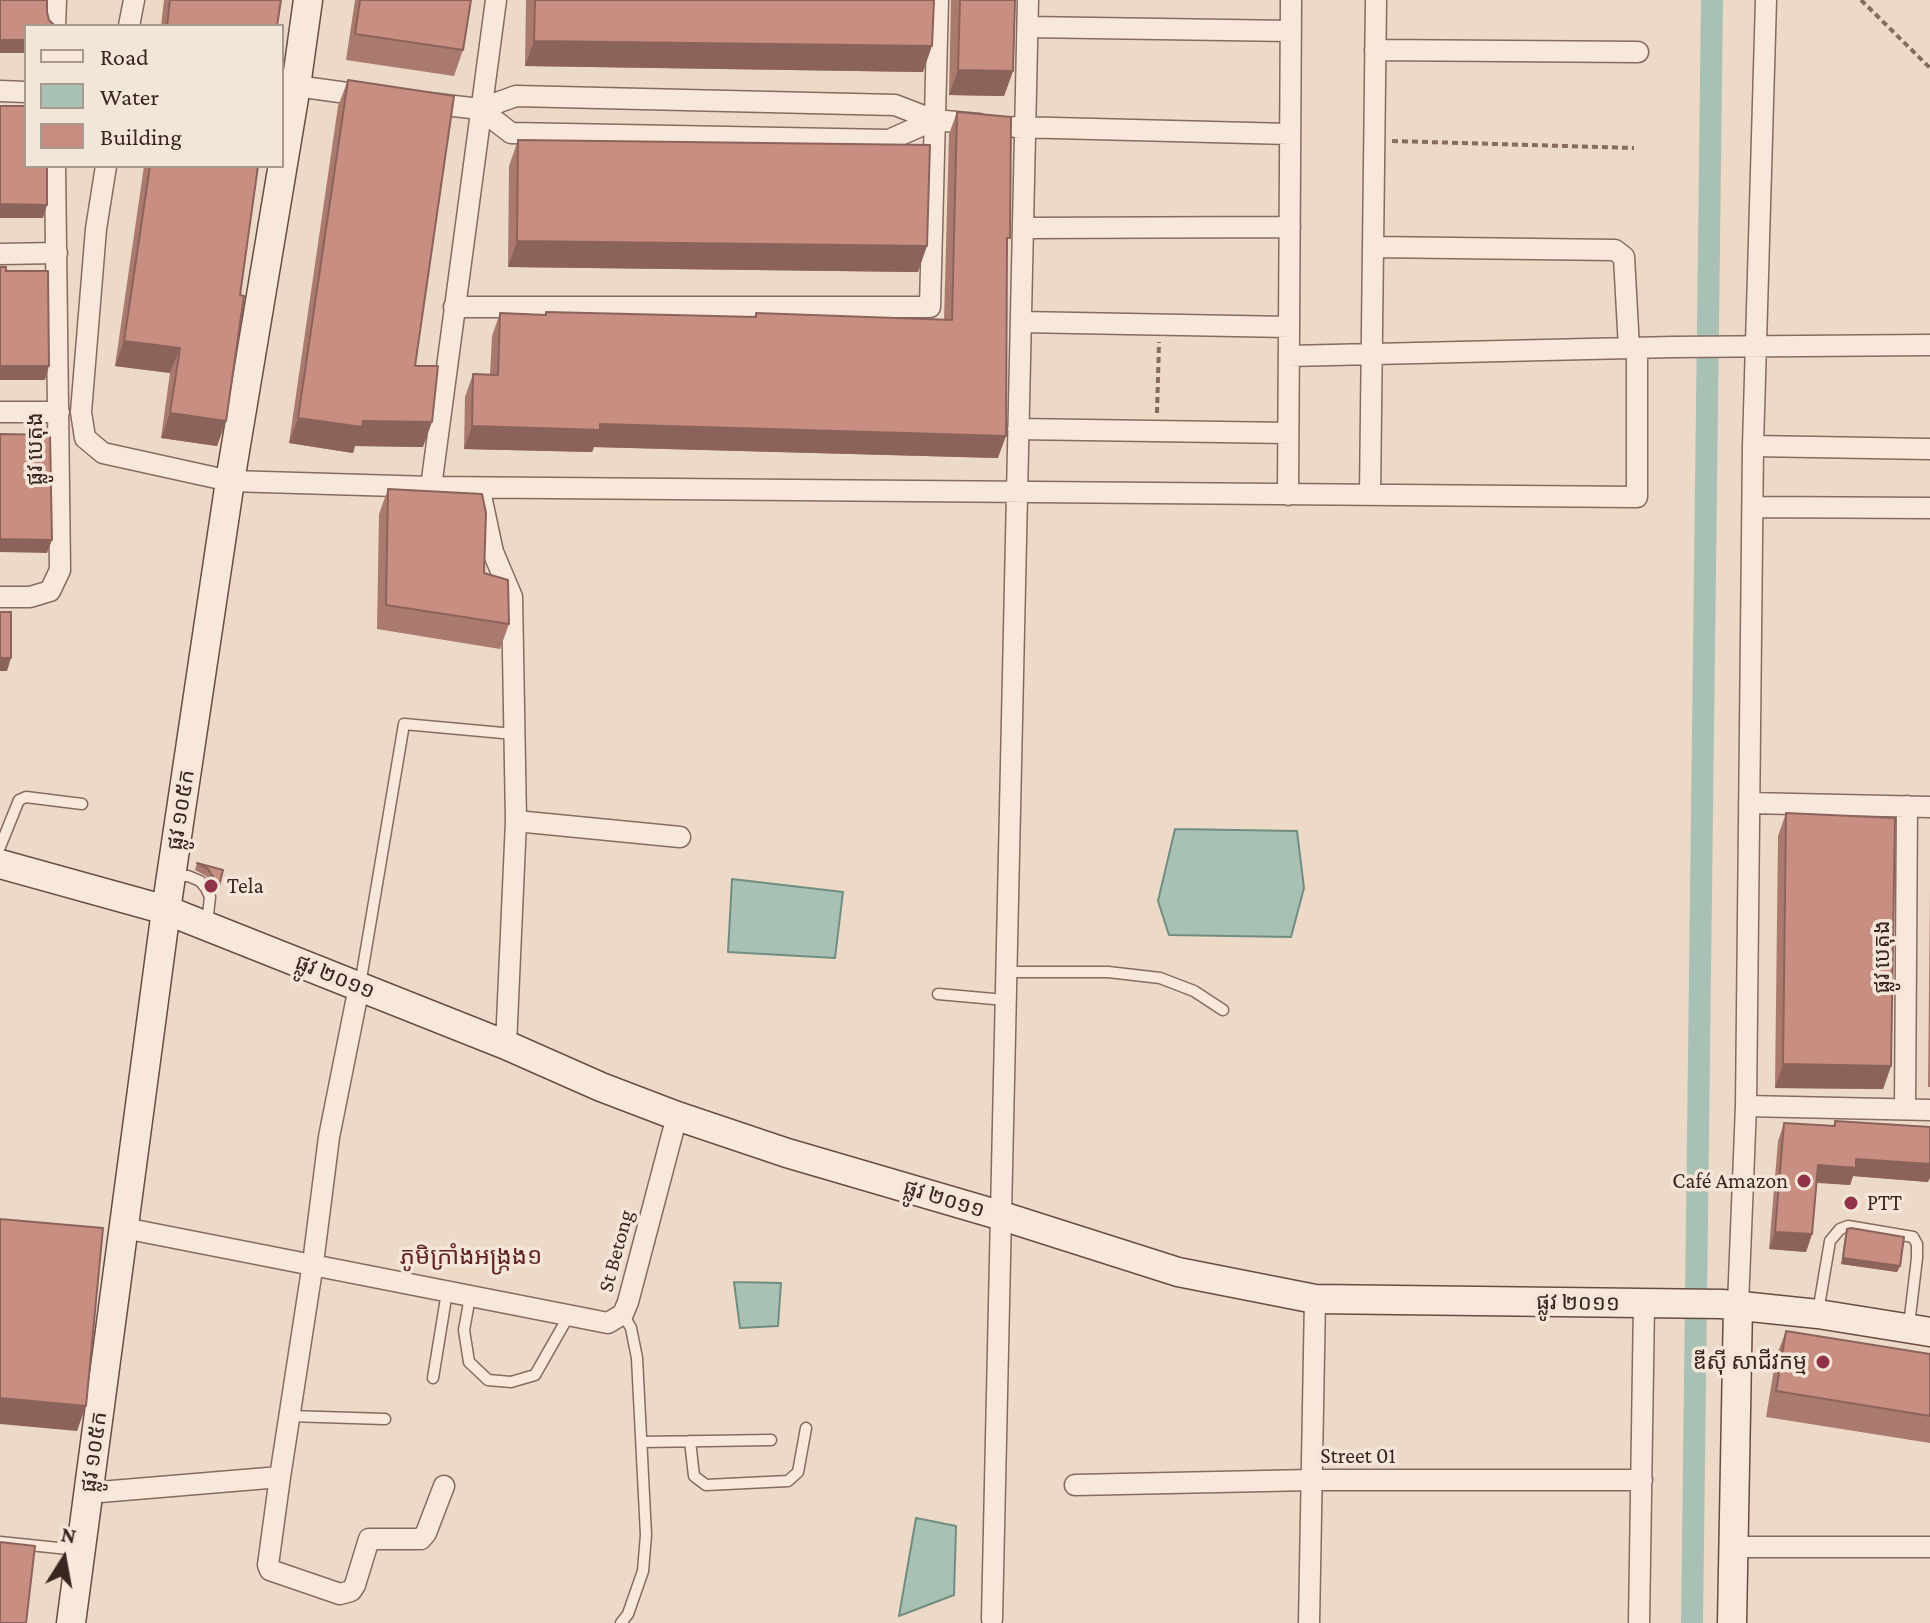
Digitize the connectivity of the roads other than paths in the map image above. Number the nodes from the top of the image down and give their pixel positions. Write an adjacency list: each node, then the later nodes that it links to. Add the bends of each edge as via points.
1 (56, 0): 10 (street)
2 (134, 0): 11 (street)
3 (308, 0): 16 (main road, ផ្លូវ ១០៥ក)
4 (496, 0): 19 (street)
5 (938, 0): 20 (street)
6 (1028, 0): 12 (street)
7 (1291, 0): 13 (street)
8 (1376, 0): 14 (street)
9 (1766, 0): 36 (street)
10 (55, 24)
11 (129, 24)
12 (1028, 27): 13 (street); 21 (street)
13 (1291, 31): 22 (street)
14 (1375, 50): 15 (street); 29 (street)
15 (1638, 52)
16 (296, 86): 19 (street); 23 (main road, ផ្លូវ ១០៥ក)
17 (0, 91): 18 (street)
18 (24, 92)
19 (480, 109): 20 (street, via 516,96 895,105); 20 (street, via 511,133 889,140); 32 (street)
20 (934, 120): 21 (street); 32 (street, via 930,307)
21 (1026, 128): 22 (street); 28 (street)
22 (1290, 134): 27 (street)
23 (284, 158)
24 (55, 168): 30 (street, ផ្លូវ បេតុង)
25 (106, 168): 46 (street, via 81,412 85,438 103,453)
26 (282, 168): 46 (main road, ផ្លូវ ១០៥ក)
27 (1290, 227): 28 (street); 34 (street)
28 (1023, 228): 33 (street)
29 (1373, 247): 37 (street, via 1615,250 1624,257); 38 (street)
30 (57, 253): 31 (street); 41 (street, ផ្លូវ បេតុង)
31 (0, 254)
32 (454, 307): 47 (street)
33 (1021, 322): 34 (street); 42 (street)
34 (1289, 327): 39 (street)
35 (1930, 345): 36 (street)
36 (1755, 346): 37 (street); 44 (street)
37 (1633, 348): 38 (street); 51 (street, via 1637,497)
38 (1372, 354): 39 (street); 51 (street)
39 (1289, 356): 43 (street)
40 (0, 412): 41 (street)
41 (59, 412): 54 (street, ផ្លូវ បេតុង, via 60,570 50,591)
42 (1018, 429): 43 (street); 49 (street)
43 (1288, 433): 50 (street)
44 (1753, 446): 45 (street); 52 (street)
45 (1930, 449)
46 (230, 481): 47 (street); 64 (main road, ផ្លូវ ១០៥ក)
47 (431, 487): 48 (street)
48 (479, 487): 49 (street); 55 (street, via 493,552 512,597)
49 (1017, 493): 50 (street); 67 (street)
50 (1288, 495): 51 (street)
51 (1370, 495)
52 (1753, 507): 53 (street); 56 (street)
53 (1930, 508)
54 (0, 597)
55 (516, 734): 60 (street); 68 (lane, via 404,724)
56 (1749, 803): 58 (street); 73 (street)
57 (82, 804): 62 (lane, via 19,800)
58 (1907, 806): 59 (street); 74 (street, ផ្លូវ បេតុង)
59 (1930, 807)
60 (516, 821): 61 (street); 72 (street)
61 (680, 837)
62 (0, 847)
63 (0, 864): 65 (main road, ផ្លូវ ២០១១)
64 (171, 876): 65 (main road, ផ្លូវ ១០៥ក); 66 (lane, via 188,876 206,888)
65 (166, 910): 66 (main road, ផ្លូវ ២០១១); 78 (main road, ផ្លូវ ១០៥ក)
66 (207, 926): 68 (main road, ផ្លូវ ២០១១)
67 (1006, 972): 70 (street); 71 (lane, via 1160,978)
68 (359, 987): 72 (main road, ផ្លូវ ២០១១); 79 (street, via 329,1137)
69 (938, 994): 70 (lane)
70 (1005, 1000): 77 (street)
71 (1223, 1010)
72 (506, 1045): 76 (main road, ផ្លូវ ២០១១)
73 (1746, 1106): 74 (street); 84 (street)
74 (1905, 1109): 75 (street)
75 (1930, 1110)
76 (677, 1116): 77 (main road, ផ្លូវ ២០១១); 85 (street, St Betong)
77 (999, 1215): 82 (main road, ផ្លូវ ២០១១, via 1178,1272); 106 (street)
78 (118, 1237): 79 (street, St Betong); 101 (main road, ផ្លូវ ១០៥ក)
79 (313, 1263): 80 (street, St Betong); 90 (street)
80 (447, 1292): 81 (street, St Betong); 89 (lane)
81 (470, 1297): 87 (street, St Betong); 87 (lane, via 464,1330 469,1362 488,1380 511,1382 535,1375)
82 (1315, 1299): 83 (main road, ផ្លូវ ២០១១); 97 (street)
83 (1651, 1304): 84 (main road, ផ្លូវ ២០១១); 98 (street)
84 (1730, 1305): 86 (main road, ផ្លូវ ២០១១); 103 (main road)
85 (623, 1314): 87 (street, St Betong, via 608,1323); 95 (lane, via 637,1358)
86 (1818, 1314): 88 (main road, ផ្លូវ ២០១១); 88 (lane, via 1830,1241 1848,1226 1913,1237)
87 (568, 1317)
88 (1919, 1330)
89 (433, 1378)
90 (289, 1416): 91 (lane); 96 (street)
91 (385, 1419)
92 (806, 1428): 94 (lane, via 798,1472 788,1481 706,1485 694,1476)
93 (771, 1440): 94 (lane)
94 (690, 1441): 95 (lane)
95 (642, 1442): 108 (lane, via 643,1571)
96 (280, 1477): 100 (street, via 270,1570 340,1594 355,1585 369,1539 421,1539); 101 (street)
97 (1311, 1480): 98 (street, Street 01); 99 (street, Street 01); 109 (street)
98 (1642, 1480): 110 (street)
99 (1075, 1485)
100 (444, 1486)
101 (88, 1493): 105 (main road, ផ្លូវ ១០៥ក)
102 (0, 1542): 105 (lane)
103 (1731, 1547): 104 (street); 111 (main road)
104 (1930, 1547)
105 (81, 1550): 107 (main road, ផ្លូវ ១០៥ក)
106 (992, 1619)
107 (71, 1623)
108 (621, 1623)
109 (1309, 1623)
110 (1639, 1623)
111 (1732, 1623)

